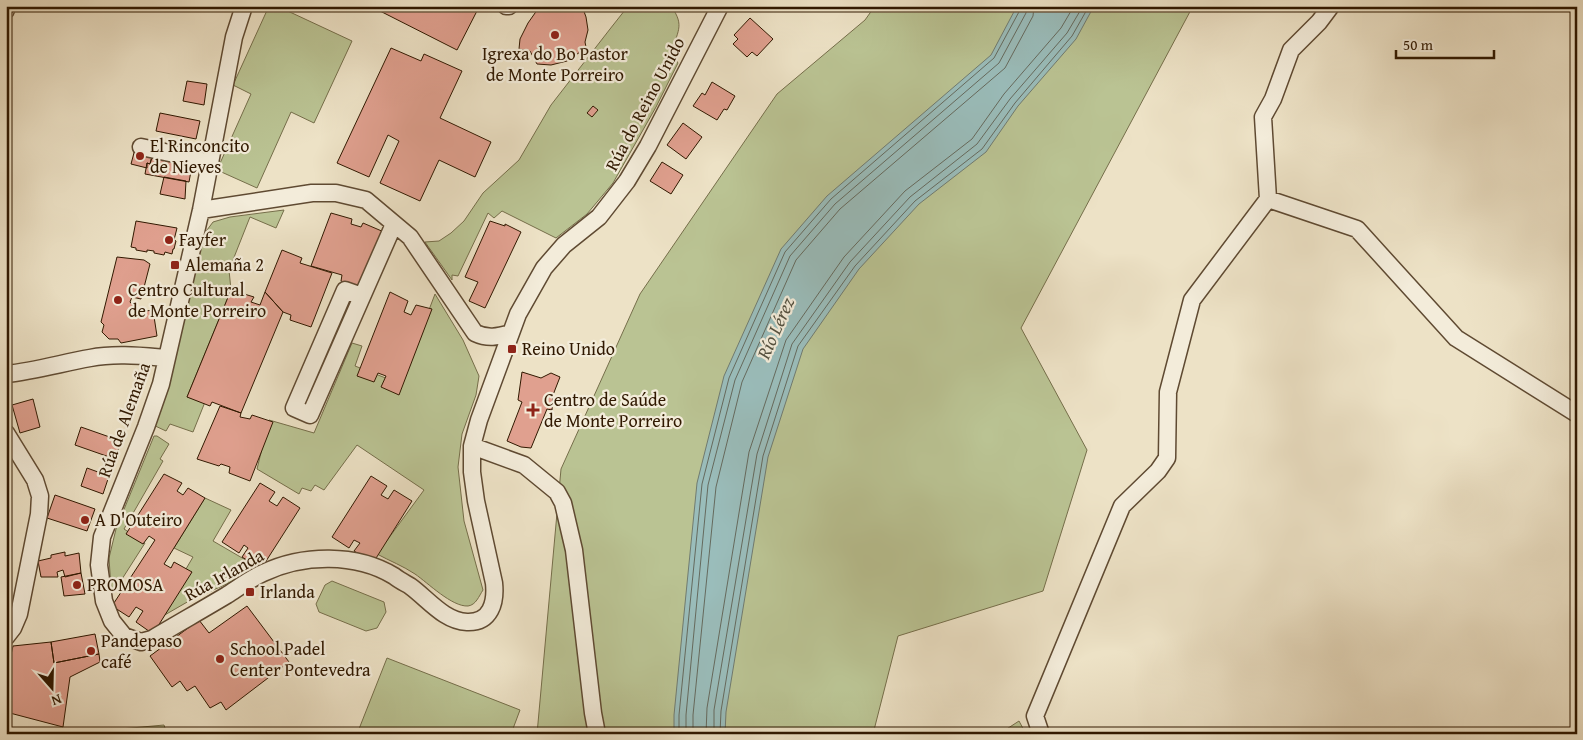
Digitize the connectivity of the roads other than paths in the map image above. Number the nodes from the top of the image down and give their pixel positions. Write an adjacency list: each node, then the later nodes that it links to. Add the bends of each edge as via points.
1 (244, 6): 7 (street, Rúa de Alemaña, via 234,37)
2 (720, 6): 10 (street, Rúa do Reino Unido, via 627,182 598,217 564,245 544,268)
3 (1331, 6): 6 (street, via 1291,50 1273,99 1262,118)
4 (141, 147): 5 (street)
5 (198, 159)
6 (1268, 199): 13 (street, via 1357,229 1456,338); 20 (street, via 1192,300 1168,392 1167,458 1122,506 1035,716)
7 (201, 210): 8 (street, via 336,192 366,200); 11 (street, Rúa de Alemaña)
8 (394, 224): 9 (street); 10 (street, via 410,237 474,334 492,338)
9 (362, 296): 9 (street, via 345,290 294,408 310,415)
10 (511, 333): 15 (street, Rúa do Reino Unido)
11 (167, 358): 12 (street, via 91,357); 18 (street, Rúa de Alemaña, via 148,420 102,537 99,566 104,601 112,621)
12 (6, 374)
13 (1577, 414)
14 (6, 433): 17 (street, via 35,480 40,496 19,614)
15 (472, 446): 16 (street, Rúa do Reino Unido, via 476,501 496,596 493,608); 19 (street, via 524,465 556,492 563,503 574,550)
16 (481, 619): 18 (street, Rúa Irlanda, via 472,622 454,620 410,586 375,567 339,559 306,560 263,573 152,639 140,642)
17 (8, 630)
18 (124, 636)
19 (598, 734)
20 (1041, 734)

